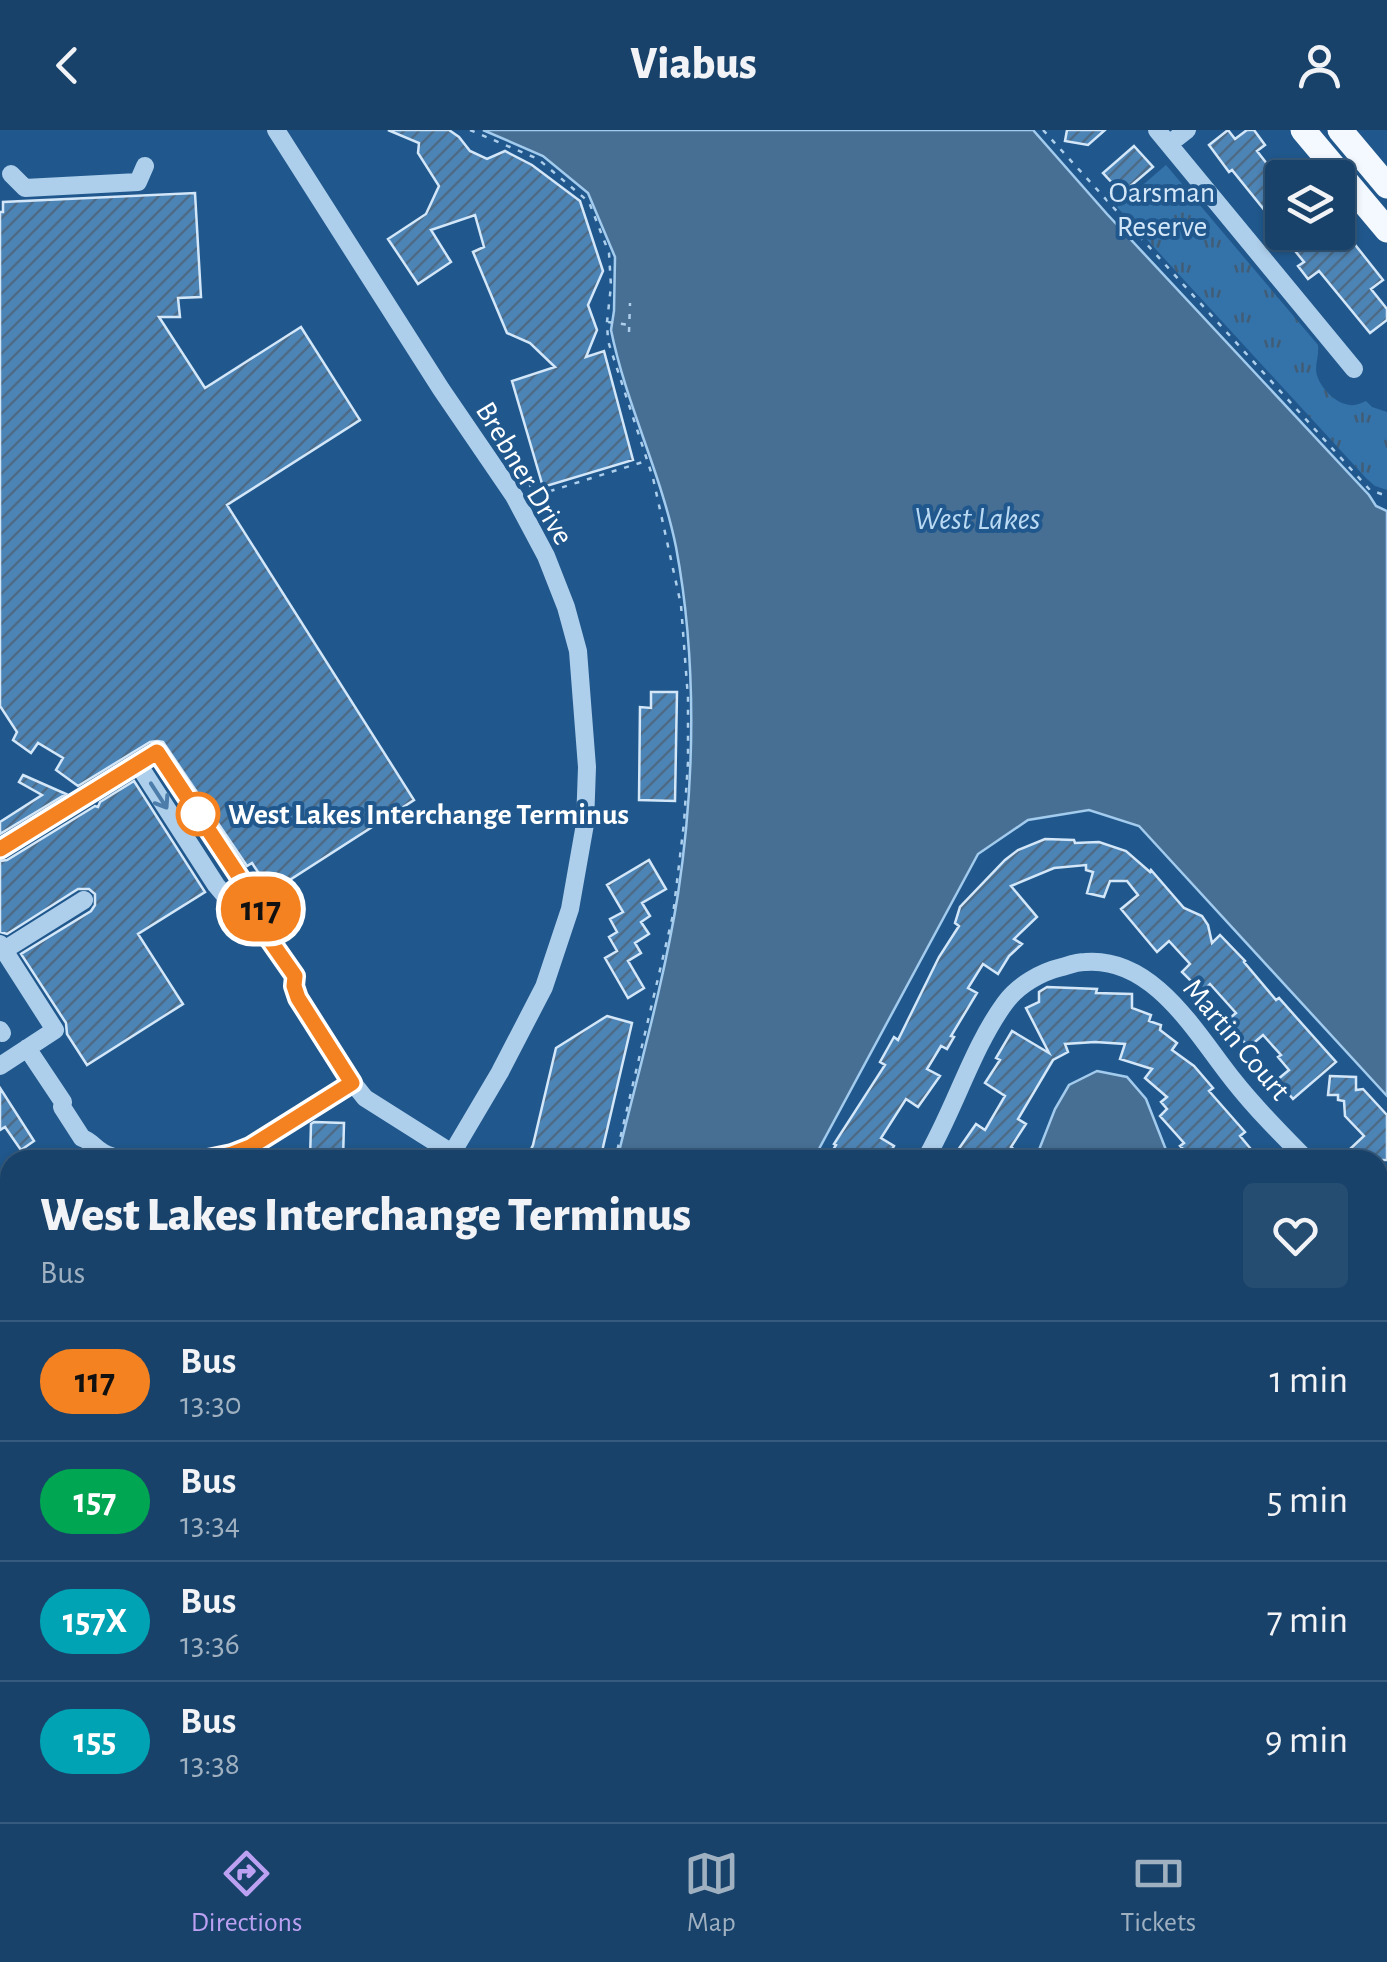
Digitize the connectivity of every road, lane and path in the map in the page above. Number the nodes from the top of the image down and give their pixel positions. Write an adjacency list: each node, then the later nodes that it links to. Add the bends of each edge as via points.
1 (276, 130): 29 (street, Brebner Drive, via 514,496 546,556 578,650 588,766 570,908 544,988)
2 (470, 130): 13 (path, via 538,160 588,202 609,254)
3 (1043, 130): 19 (path, via 1370,490)
4 (1187, 130): 7 (street)
5 (1303, 130): 11 (main road)
6 (1340, 130): 10 (main road)
7 (1163, 137): 16 (street)
8 (145, 166): 9 (street, via 138,182 25,188)
9 (11, 174)
10 (1387, 186)
11 (1387, 230)
12 (630, 303): 14 (path)
13 (606, 322): 14 (path); 17 (path)
14 (630, 325): 15 (path)
15 (629, 332)
16 (1354, 369)
17 (648, 461): 18 (path, via 544,492 538,484); 30 (path, via 682,604 688,762 673,915)
18 (520, 489)
19 (1387, 496)
20 (0, 849): 25 (street, one-way to 25, via 157,752 295,976 298,998)
21 (84, 900): 22 (street)
22 (2, 947): 23 (street, via 54,1030)
23 (28, 1048): 24 (street); 26 (street)
24 (0, 1066)
25 (352, 1083): 27 (street); 28 (street)
26 (99, 1150)
27 (242, 1150)
28 (440, 1150)
29 (454, 1150)
30 (617, 1150)
31 (929, 1150): 32 (street, Martin Court, via 1006,1000 1049,970 1085,962 1124,969 1160,991)
32 (1297, 1150)

